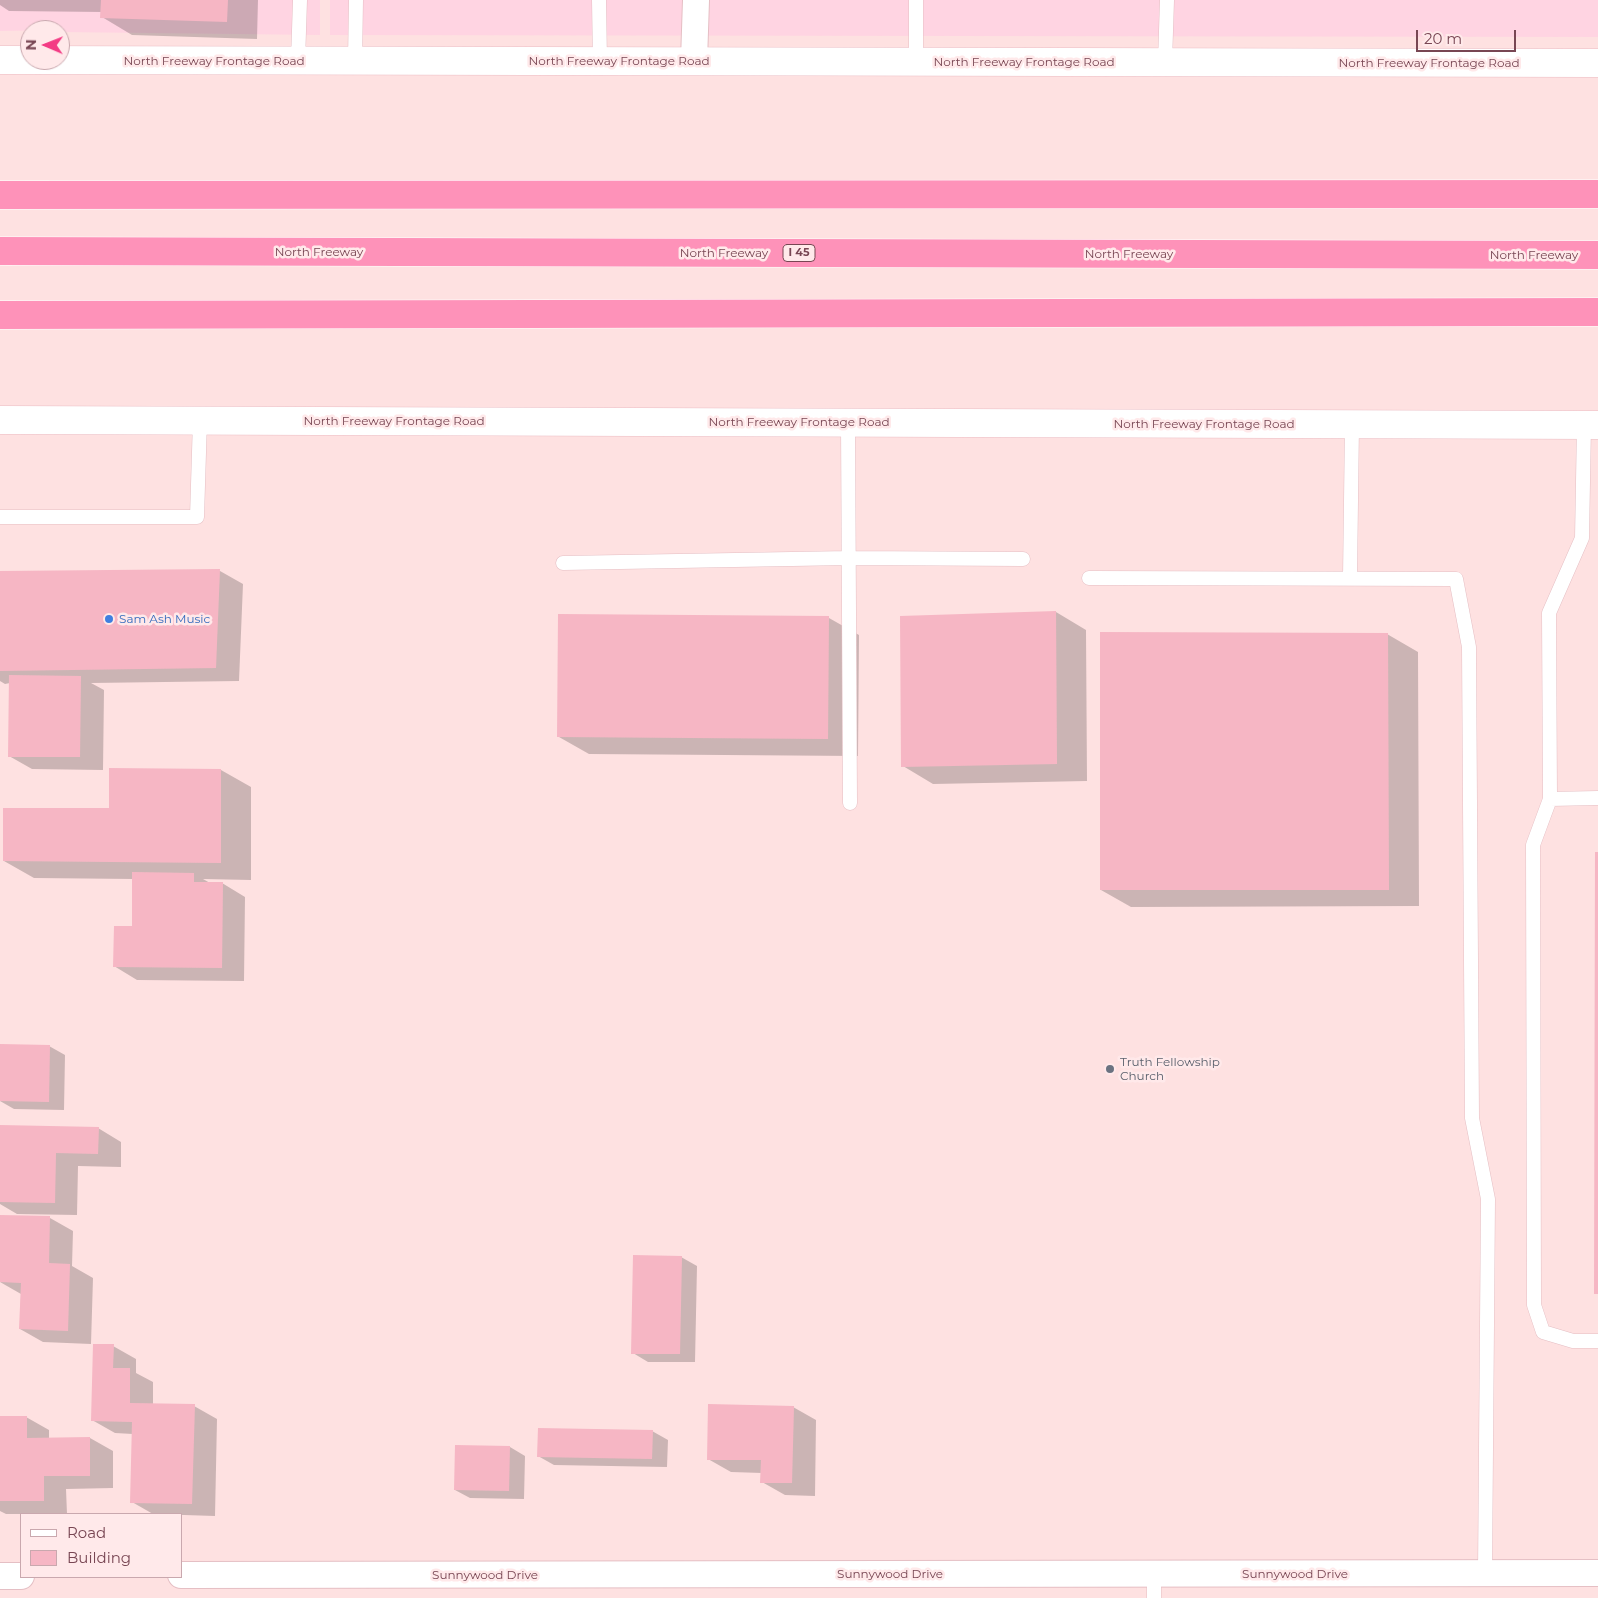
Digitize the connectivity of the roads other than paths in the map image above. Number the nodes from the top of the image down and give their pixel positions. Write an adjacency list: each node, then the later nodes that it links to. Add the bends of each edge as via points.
1 (300, 0): 8 (lane)
2 (356, 0): 9 (lane)
3 (599, 0): 10 (lane)
4 (696, 0): 11 (street)
5 (916, 0): 12 (lane)
6 (1167, 0): 13 (lane)
7 (0, 60): 8 (main road, North Freeway Frontage Road)
8 (298, 61): 9 (main road, North Freeway Frontage Road)
9 (355, 61): 10 (main road, North Freeway Frontage Road)
10 (600, 61): 11 (main road, North Freeway Frontage Road)
11 (694, 61): 12 (main road, North Freeway Frontage Road)
12 (916, 62): 13 (main road, North Freeway Frontage Road)
13 (1164, 62): 14 (main road, North Freeway Frontage Road)
14 (1598, 63)
15 (1598, 194): 16 (highway)
16 (0, 195)
17 (0, 252): 18 (highway, North Freeway / I 45)
18 (1598, 255)
19 (1598, 312): 20 (highway)
20 (0, 315)
21 (0, 420): 22 (main road, North Freeway Frontage Road)
22 (200, 420): 23 (main road, North Freeway Frontage Road); 26 (lane, via 197,517)
23 (848, 422): 24 (main road, North Freeway Frontage Road); 27 (lane)
24 (1352, 424): 25 (main road, North Freeway Frontage Road); 31 (lane)
25 (1591, 425): 33 (lane, via 1582,538 1549,613)
26 (0, 517)
27 (849, 558): 28 (lane); 29 (lane); 34 (lane)
28 (1024, 559)
29 (563, 563)
30 (1088, 578): 31 (lane)
31 (1350, 578): 37 (lane, via 1456,579 1469,647 1472,1118 1488,1199)
32 (1598, 798): 33 (lane)
33 (1550, 799): 35 (lane, via 1533,845 1534,1305 1543,1332 1572,1342)
34 (850, 803)
35 (1598, 1341)
36 (1598, 1573): 37 (street, Sunnywood Drive)
37 (1485, 1574): 41 (street, Sunnywood Drive)
38 (0, 1576): 39 (street)
39 (20, 1576)
40 (182, 1576): 41 (street, Sunnywood Drive)
41 (1154, 1586)

